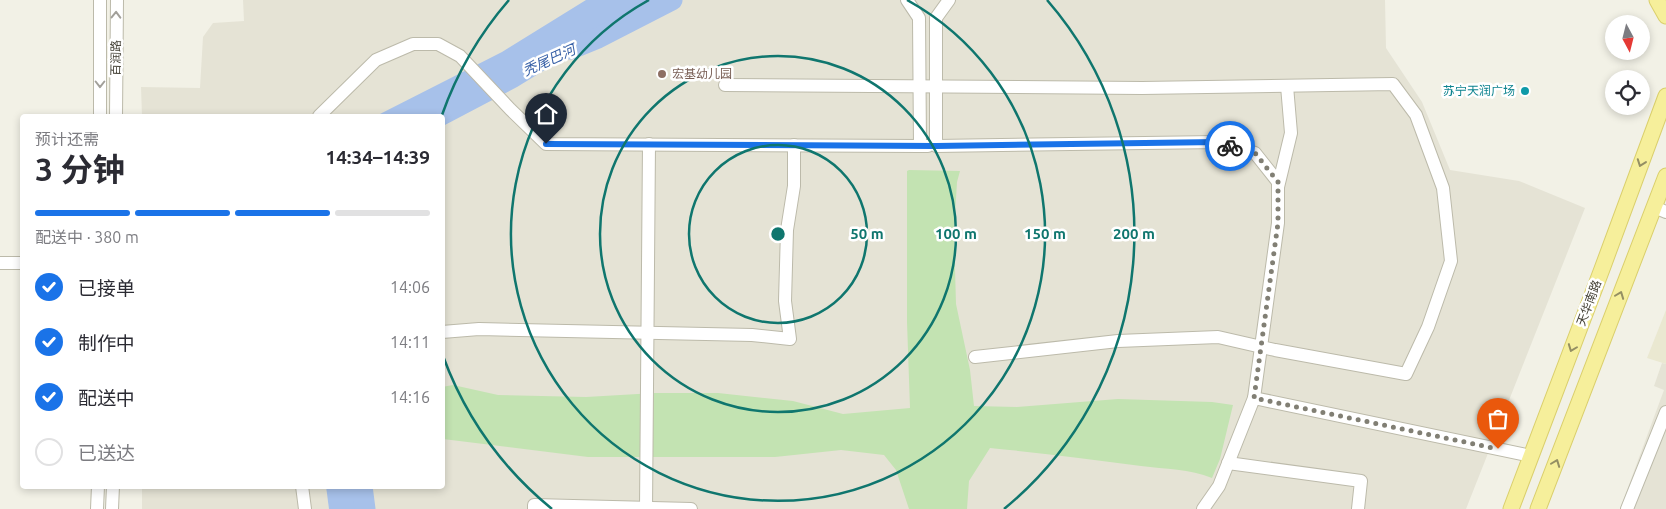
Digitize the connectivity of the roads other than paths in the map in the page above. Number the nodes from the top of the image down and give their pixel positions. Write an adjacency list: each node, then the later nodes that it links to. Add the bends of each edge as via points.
1 (100, 0): 13 (street, 百润路, one-way to 13)
2 (116, 0): 14 (street, 百润路, one-way to 2)
3 (907, 0): 8 (street, via 919,18)
4 (949, 0): 9 (street, via 936,18)
5 (1657, 0): 6 (main road)
6 (1666, 16)
7 (725, 85): 8 (street)
8 (920, 86): 9 (street); 19 (street)
9 (936, 86): 10 (street); 20 (street)
10 (1287, 86): 22 (street, via 1290,133); 28 (street, via 1393,84 1416,115 1443,188 1451,261 1428,327 1406,374)
11 (1666, 89): 16 (main road)
12 (1666, 96): 16 (main road, 天华南路)
13 (100, 114)
14 (116, 114)
15 (321, 114): 17 (street, via 376,60 413,44 438,44 460,56 546,144)
16 (1658, 117): 32 (main road, 天华南路, one-way to 32)
17 (649, 144): 18 (street); 27 (street)
18 (794, 145): 19 (street); 27 (street, via 785,301 790,339)
19 (920, 146): 20 (street)
20 (936, 146): 22 (street, via 1218,142 1255,153 1278,182)
21 (1666, 176): 23 (main road)
22 (1278, 189): 28 (street, via 1278,223)
23 (1661, 203): 46 (main road, one-way to 23)
24 (0, 263): 25 (street)
25 (20, 263)
26 (445, 332): 27 (street, via 479,329)
27 (647, 333): 37 (street)
28 (1261, 346): 29 (street, via 1218,337 1118,341); 30 (street)
29 (975, 357)
30 (1254, 398): 32 (street); 33 (street)
31 (1666, 412): 47 (street)
32 (1530, 456): 45 (main road, 天华南路)
33 (1228, 463): 43 (street, via 1219,486); 44 (street, via 1360,481)
34 (98, 489): 38 (street)
35 (112, 489): 39 (street)
36 (302, 489): 40 (street)
37 (646, 508): 41 (street, via 534,505); 42 (street)
38 (97, 509)
39 (112, 509)
40 (305, 509)
41 (534, 509)
42 (691, 509)
43 (1204, 509)
44 (1358, 509)
45 (1511, 509)
46 (1538, 509)
47 (1628, 509)

